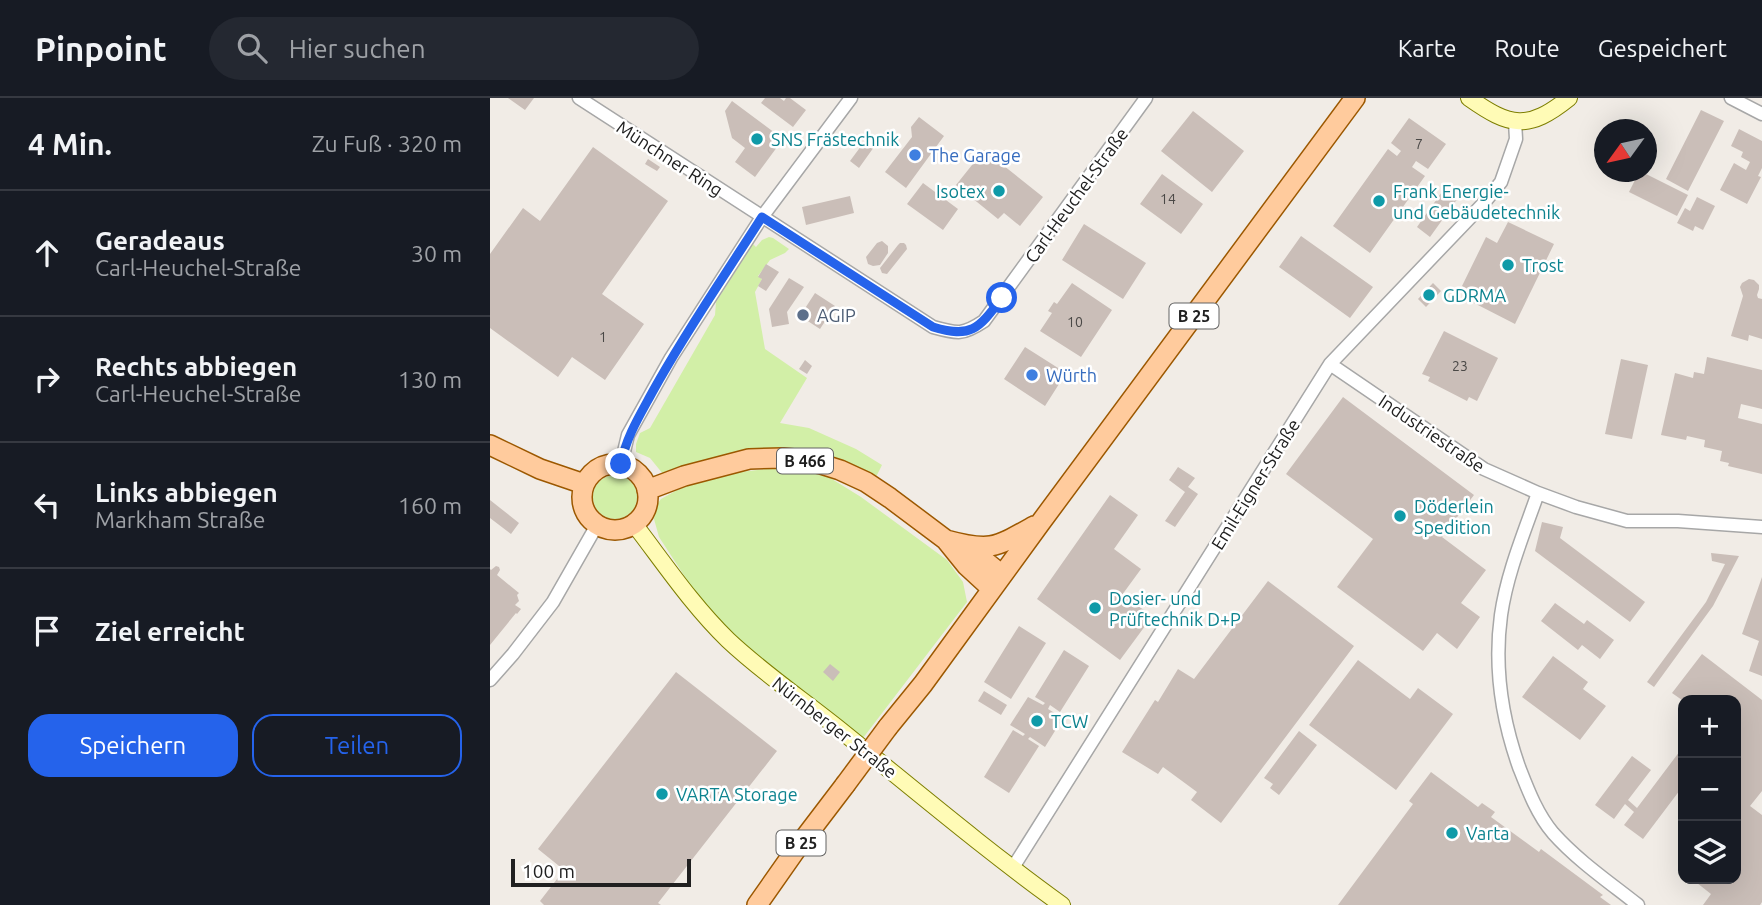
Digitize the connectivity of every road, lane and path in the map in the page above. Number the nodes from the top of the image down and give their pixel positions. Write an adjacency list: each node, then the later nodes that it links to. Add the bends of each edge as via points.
1 (579, 98): 11 (street, Münchner Ring)
2 (851, 98): 11 (street)
3 (1146, 98): 11 (street, Carl-Heuchel-Straße, via 1002,298 970,331 933,327)
4 (1364, 98): 8 (main road)
5 (1469, 98): 10 (main road, via 1491,114)
6 (1569, 98): 10 (main road, via 1542,116)
7 (1731, 98): 9 (street)
8 (1351, 104): 18 (main road, B 25)
9 (1762, 114)
10 (1515, 122): 12 (street, Emil-Eigner-Straße, via 1516,139 1501,182)
11 (762, 217): 14 (street, via 671,358 628,435)
12 (1330, 364): 17 (street, Industriestraße, via 1484,469); 26 (street, Emil-Eigner-Straße)
13 (490, 445): 15 (main road)
14 (621, 464): 15 (main road, via 599,468); 16 (main road, via 638,473)
15 (584, 484): 20 (main road, via 583,507)
16 (647, 490): 19 (main road, via 646,509); 22 (main road, B 466, via 749,459 804,460 866,482)
17 (1538, 493): 21 (street, Industriestraße, via 1627,521); 29 (street, via 1501,614 1498,660 1512,747 1533,800 1552,831)
18 (1041, 522): 23 (main road, B 466, via 994,546); 24 (main road, B 25)
19 (634, 524): 20 (main road, via 616,530); 26 (main road, Nürnberger Straße, via 729,640)
20 (597, 525): 25 (street, via 552,602)
21 (1762, 527)
22 (946, 540): 23 (main road, B 466); 24 (main road, B 466, via 967,566)
23 (965, 545): 24 (main road, B 466)
24 (997, 582): 27 (main road, B 25, bridge)
25 (490, 680)
26 (1012, 869): 28 (main road, Nürnberger Straße)
27 (757, 905)
28 (1062, 905)
29 (1638, 905)

